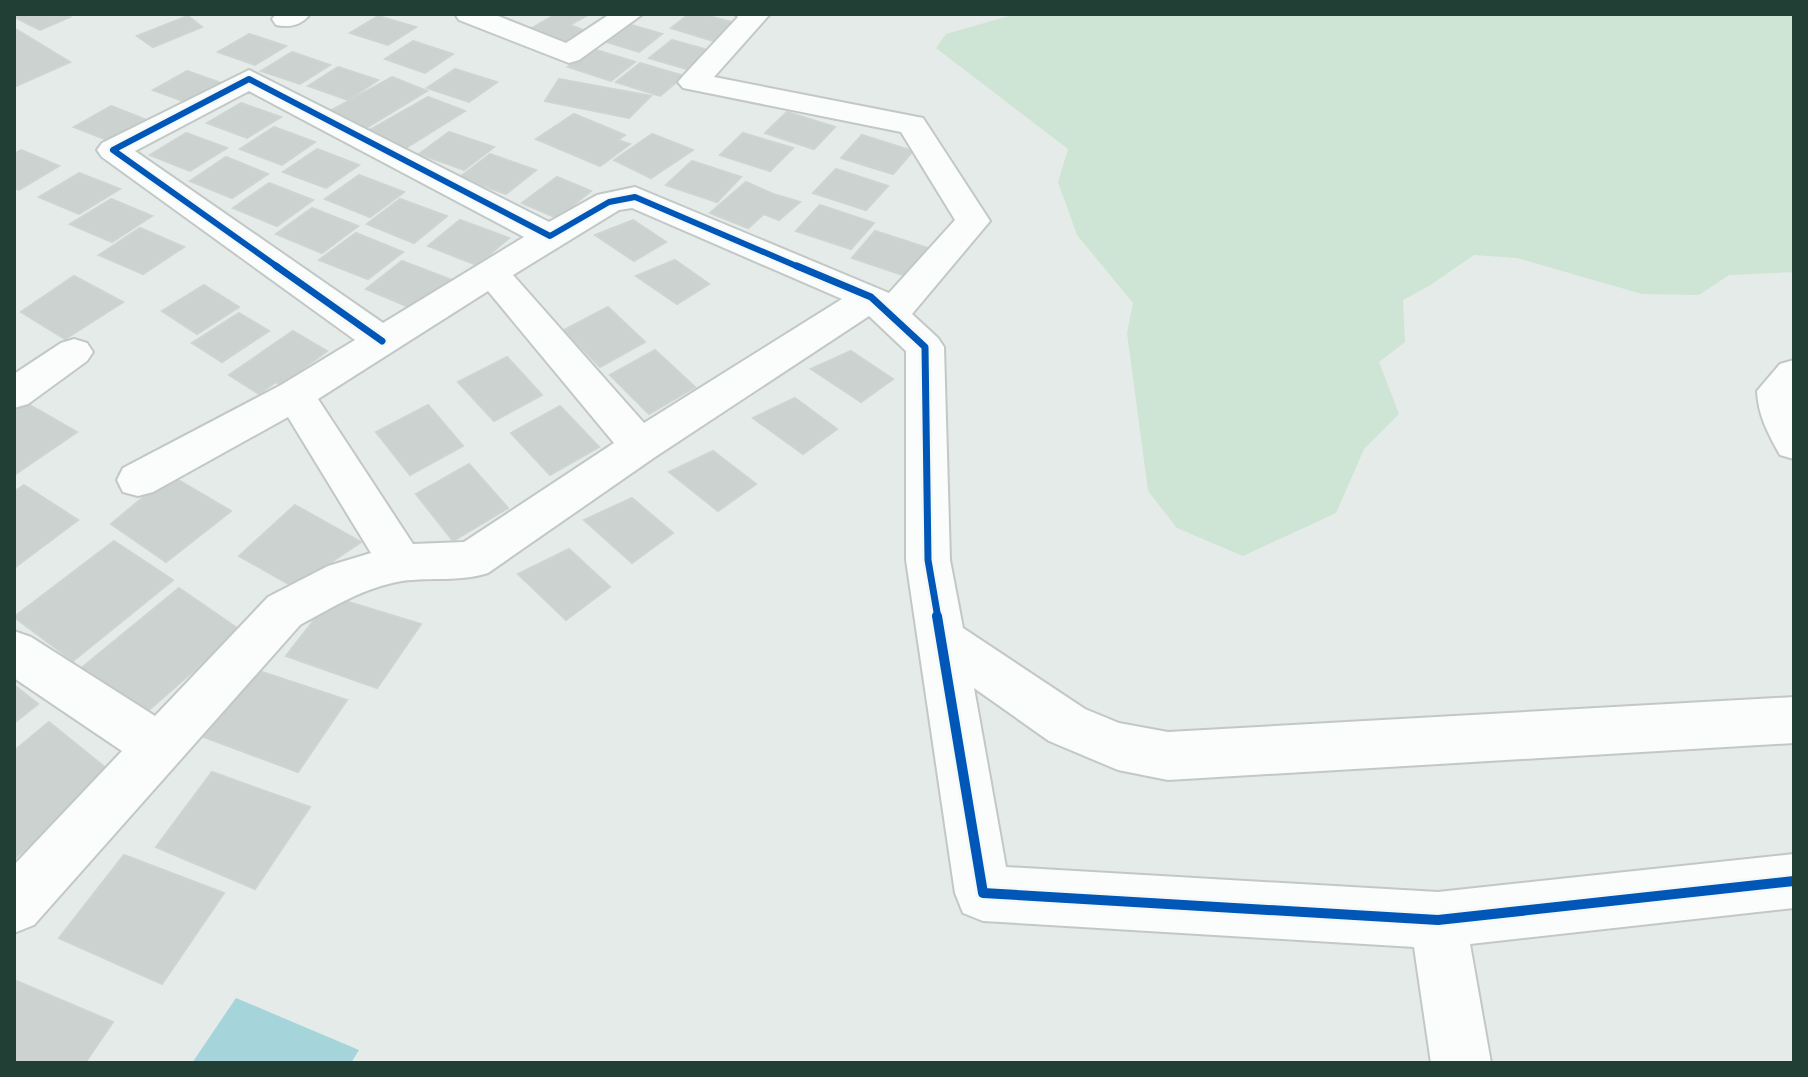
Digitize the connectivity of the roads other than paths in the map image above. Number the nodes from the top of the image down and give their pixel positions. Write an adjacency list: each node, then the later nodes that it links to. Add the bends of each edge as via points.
1 (469, 14): 5 (street)
2 (533, 14): 5 (street)
3 (629, 14): 5 (street, via 569,54)
4 (749, 14): 8 (street, via 755,15 693,82 912,125 973,221)
5 (507, 29)
6 (550, 236): 7 (street); 8 (street, via 609,202 635,197); 9 (street, via 249,79 113,150)
7 (492, 273): 9 (street); 15 (street)
8 (880, 306): 15 (street); 18 (street, via 925,347 928,560)
9 (382, 341): 13 (street)
10 (74, 352): 12 (street)
11 (1794, 374): 14 (street, via 1777,391 1778,410)
12 (14, 394)
13 (295, 395): 16 (street); 17 (street)
14 (1794, 444)
15 (640, 446): 17 (street, via 472,560)
16 (138, 480)
17 (401, 563): 21 (street, via 344,579 284,611)
18 (943, 641): 20 (street, via 1067,725 1118,746 1168,756); 24 (street, via 983,893)
19 (14, 652): 21 (street)
20 (1794, 720)
21 (158, 746): 23 (street)
22 (1794, 881): 24 (street)
23 (14, 905)
24 (1438, 920): 25 (street)
25 (1461, 1063)

